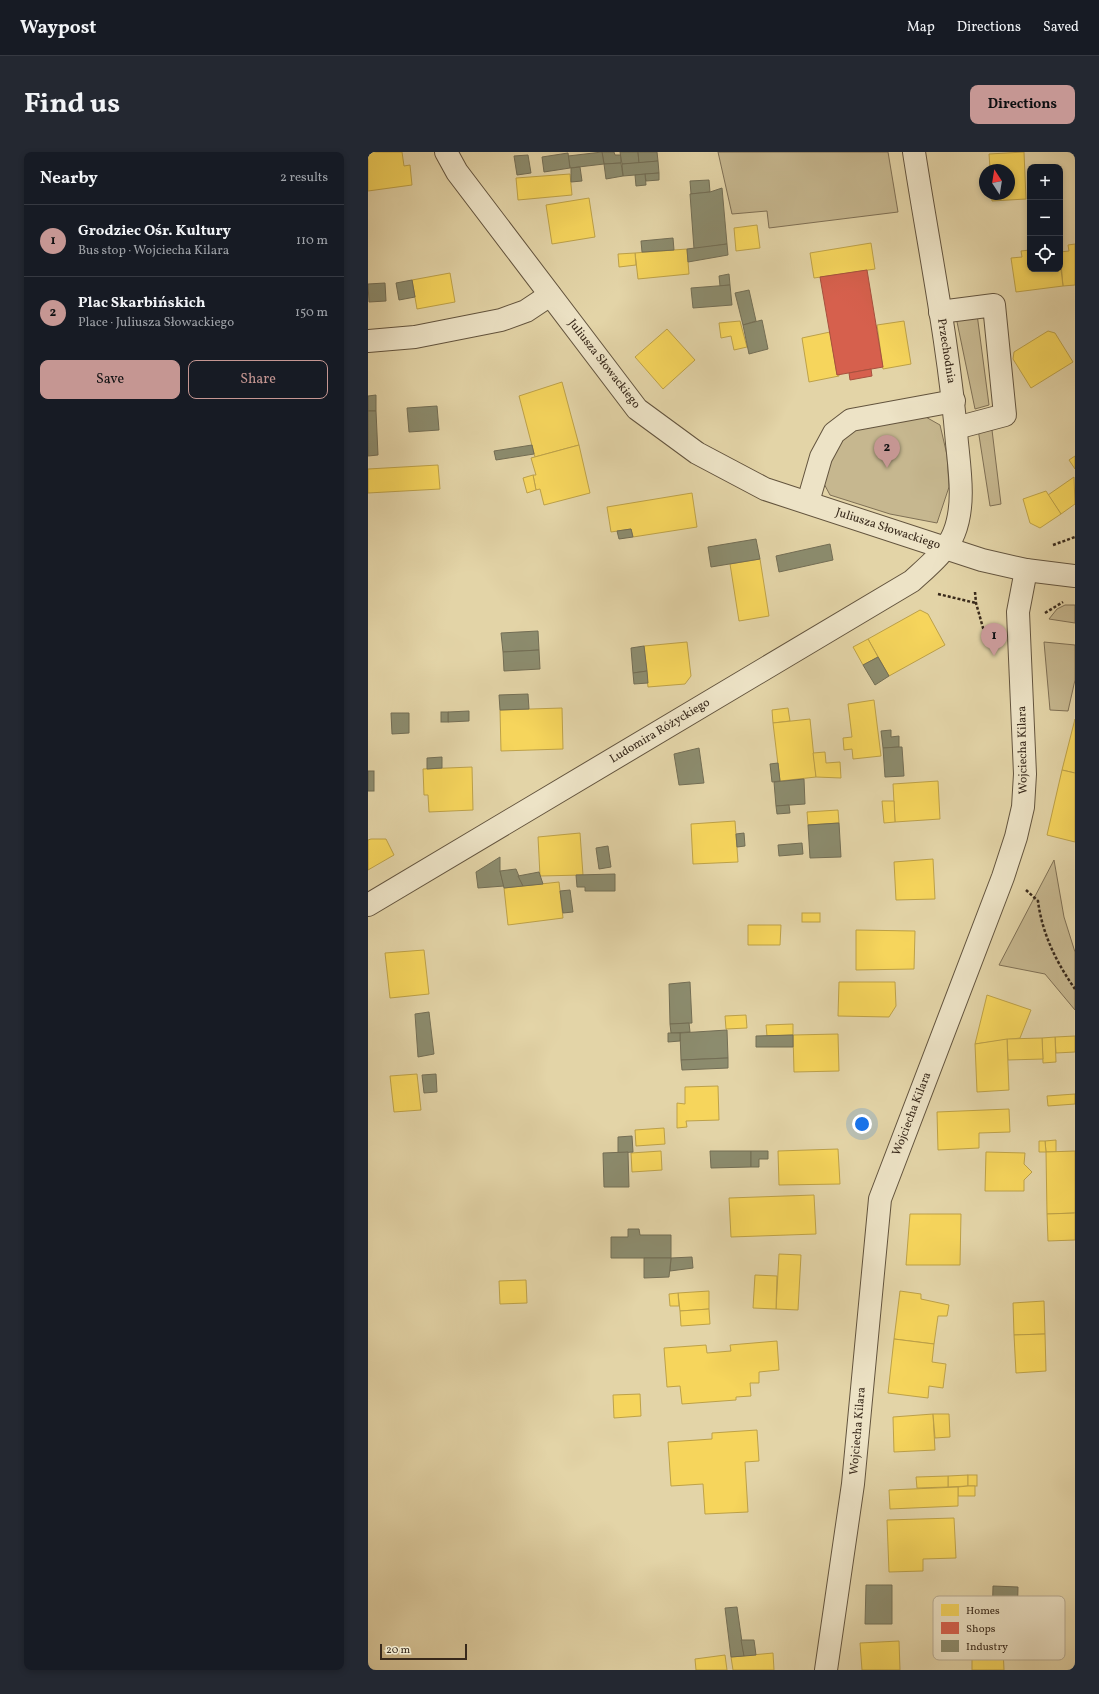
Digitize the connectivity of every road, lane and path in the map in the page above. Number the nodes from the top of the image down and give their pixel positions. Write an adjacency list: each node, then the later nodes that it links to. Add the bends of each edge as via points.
1 (446, 152): 3 (street, Juliusza Słowackiego, via 457,172)
2 (914, 152): 4 (street, Przechodnia)
3 (550, 295): 5 (street, via 526,311 501,320 415,337); 8 (street, Juliusza Słowackiego, via 637,409 711,461 765,489)
4 (940, 312): 6 (street, Przechodnia); 7 (street, via 994,305 1005,415)
5 (368, 340)
6 (954, 401): 7 (street, Przechodnia); 8 (street, via 851,420 834,433 821,457)
7 (956, 428): 9 (street, Przechodnia, via 959,509 954,534)
8 (808, 502): 9 (street, Juliusza Słowackiego)
9 (945, 547): 10 (street, Juliusza Słowackiego, via 982,560); 17 (street, Ludomira Różyckiego, via 912,581)
10 (1026, 570): 11 (street, Juliusza Słowackiego); 14 (street, Wojciecha Kilara, via 1018,612 1025,774 1023,807)
11 (1075, 576)
12 (975, 592): 13 (path)
13 (985, 635)
14 (1003, 877): 15 (path); 19 (street, Wojciecha Kilara, via 880,1199 853,1484)
15 (1025, 890): 16 (path); 18 (path, via 1038,900 1041,921 1059,965)
16 (1022, 896)
17 (368, 905)
18 (1075, 989)
19 (826, 1670)

